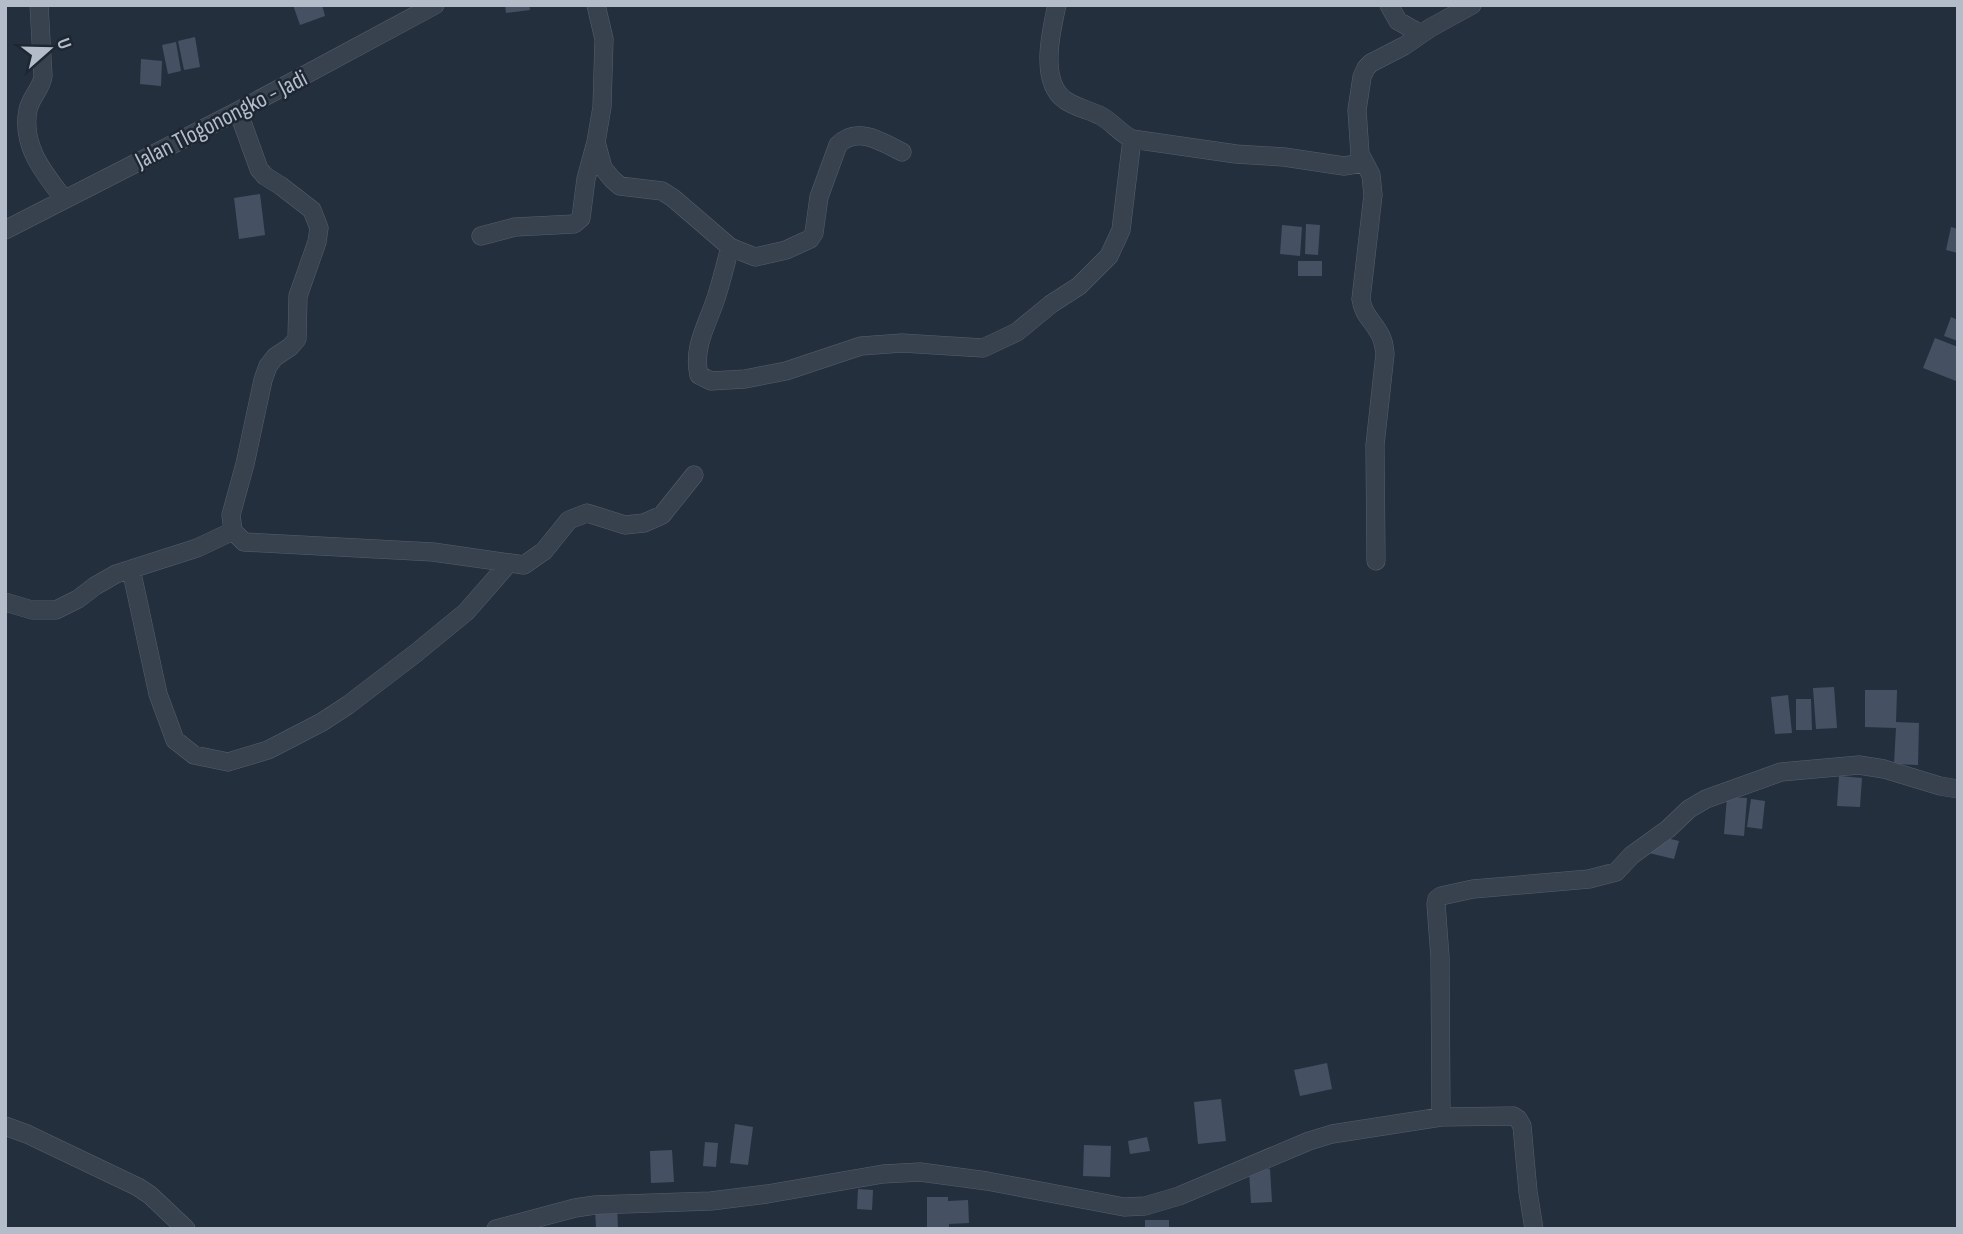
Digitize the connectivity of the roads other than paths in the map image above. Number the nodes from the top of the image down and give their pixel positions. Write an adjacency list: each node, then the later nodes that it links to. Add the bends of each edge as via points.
1 (39, 5): 13 (street, via 43,82 28,110 29,133 33,154)
2 (435, 5): 8 (street, Jalan Tlogonongko - Jadi)
3 (596, 5): 10 (street, via 604,39)
4 (1057, 5): 9 (street, via 1049,54 1058,93)
5 (1389, 5): 7 (street, via 1398,21)
6 (1472, 5): 7 (street)
7 (1421, 34): 12 (street, via 1366,68 1357,110)
8 (238, 111): 13 (street, Jalan Tlogonongko - Jadi); 18 (street, via 259,169 312,210 319,228 298,296 297,339 275,357 263,380 231,515)
9 (1132, 139): 12 (street, via 1343,166); 16 (street, via 1121,230 1109,256 1079,286 1017,332 983,348 902,343 861,346 786,371 711,381 699,375 696,362)
10 (596, 142): 15 (street, via 579,221 565,226 515,227); 16 (street, via 603,168 620,186 662,191)
11 (902, 152): 16 (street, via 872,137 843,139 818,197 810,239 755,257)
12 (1363, 163): 19 (street, via 1371,175 1373,195 1362,309 1378,329 1385,354 1375,446)
13 (64, 199): 14 (street, Jalan Tlogonongko - Jadi)
14 (5, 230)
15 (481, 236)
16 (730, 247)
17 (694, 475): 20 (street, via 662,515 625,525 587,513 569,520 544,551 524,565)
18 (233, 531): 20 (street, via 244,542 433,552); 21 (street)
19 (1376, 561)
20 (509, 563): 21 (street, via 466,612 348,705 268,750 228,762 194,755 175,740 158,694)
21 (131, 569): 22 (street, via 56,610 32,610)
22 (5, 602)
23 (1958, 789): 24 (street, via 1859,765 1781,772 1689,809 1616,872 1603,877 1441,896 1436,904)
24 (1441, 1116): 27 (street, via 1332,1134 1145,1206 1124,1207 920,1172 711,1201 595,1205); 28 (street, via 1518,1119)
25 (5, 1126): 26 (street, via 138,1187)
26 (186, 1229)
27 (496, 1229)
28 (1534, 1229)

